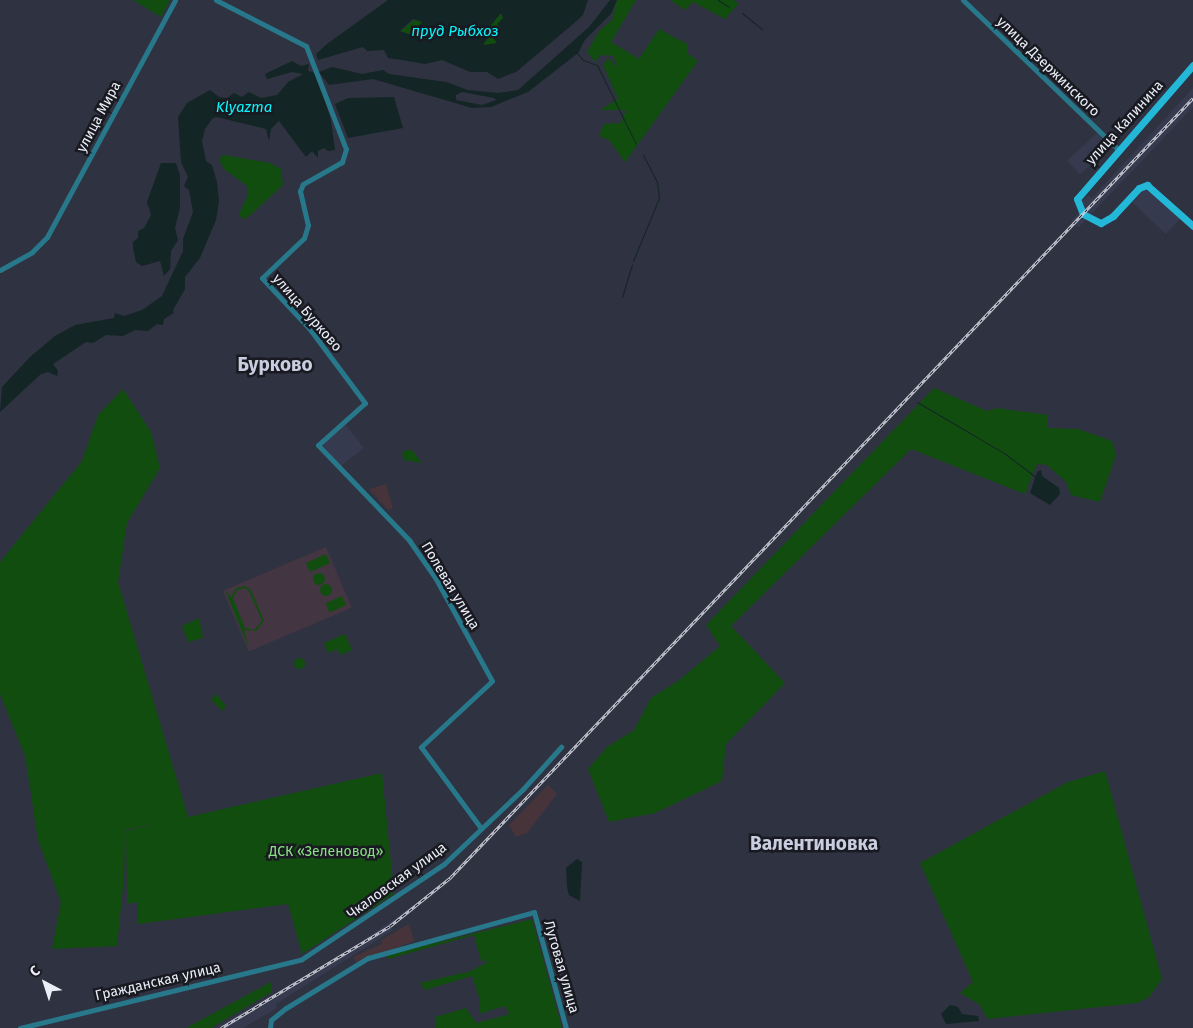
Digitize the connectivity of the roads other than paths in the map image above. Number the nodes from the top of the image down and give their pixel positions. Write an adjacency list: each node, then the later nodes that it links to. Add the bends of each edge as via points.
1 (176, 0): 7 (street, улица Мира, via 42,243)
2 (216, 0): 8 (street, улица Бурково, via 306,46 346,149 342,162 303,184 300,191 308,225 304,238 262,278 309,328 365,403)
3 (963, 0): 5 (street, улица Дзержинского)
4 (1193, 65): 5 (main road, улица Калинина)
5 (1118, 149): 6 (main road, улица Калинина, via 1076,199 1083,214 1101,223 1113,216 1142,186 1151,186)
6 (1193, 226)
7 (0, 270)
8 (318, 445): 10 (street, Полевая улица, via 409,540 436,579 492,681 421,747)
9 (561, 747): 10 (street, Чкаловская улица, via 523,790)
10 (481, 828): 11 (street, Чкаловская улица, via 444,864)
11 (302, 959): 12 (street, Гражданская улица)
12 (20, 1028)
13 (270, 1028): 14 (street, Луговая улица, via 271,1020 286,1008 368,958 534,912)
14 (566, 1028)

